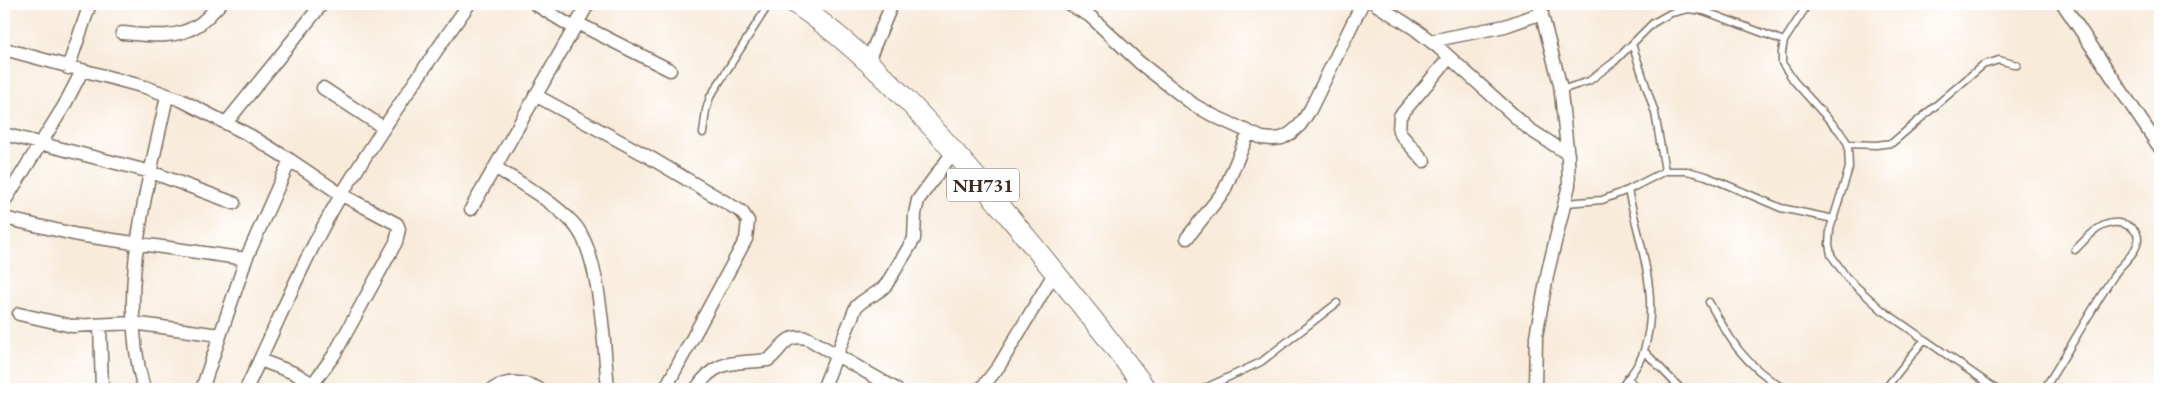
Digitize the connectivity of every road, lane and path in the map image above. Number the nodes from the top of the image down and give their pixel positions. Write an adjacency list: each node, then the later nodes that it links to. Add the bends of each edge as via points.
1 (90, 4): 25 (street)
2 (220, 4): 17 (street, via 199,24 176,34)
3 (322, 4): 32 (street)
4 (469, 4): 33 (street)
5 (534, 4): 16 (street)
6 (588, 4): 16 (street)
7 (769, 4): 36 (lane, via 710,97)
8 (892, 4): 23 (street)
9 (1362, 4): 34 (street, via 1300,125 1282,138 1262,138)
10 (1375, 4): 19 (street)
11 (1808, 4): 18 (lane)
12 (2063, 4): 39 (street)
13 (1077, 5): 34 (street, via 1140,63 1194,105)
14 (1540, 8): 19 (street, via 1505,26); 29 (street)
15 (807, 9): 23 (highway, NH731)
16 (576, 26): 26 (street); 30 (street)
17 (122, 33)
18 (1784, 41): 20 (lane, via 1704,11 1688,9 1671,13 1653,23); 38 (lane, via 1782,63 1786,70)
19 (1431, 42): 22 (street)
20 (1632, 44): 29 (lane, via 1589,81); 45 (lane, via 1655,113)
21 (4, 49): 25 (street)
22 (1450, 58): 41 (street, via 1529,130); 43 (street, via 1400,116 1399,131)
23 (868, 63): 40 (highway, NH731)
24 (2017, 64): 38 (lane, via 1999,60 1983,65 1892,143)
25 (68, 68): 27 (street)
26 (670, 70)
27 (82, 71): 31 (street); 37 (street)
28 (323, 88): 33 (street)
29 (1561, 90): 41 (street)
30 (536, 95): 44 (street); 79 (street, via 742,212 748,221 746,239)
31 (167, 96): 32 (street); 46 (street)
32 (226, 123): 42 (street)
33 (384, 128): 48 (street)
34 (1249, 132): 55 (street, via 1224,190)
35 (4, 134): 37 (street)
36 (703, 134)
37 (39, 144): 46 (street); 49 (street)
38 (1848, 144): 54 (lane, via 1849,168)
39 (2160, 148)
40 (954, 151): 59 (highway, NH731); 68 (street, via 918,200 914,239 910,246 881,290 856,307)
41 (1568, 154): 51 (street)
42 (290, 160): 48 (street); 58 (street)
43 (1424, 161)
44 (495, 167): 52 (street); 78 (street, via 548,202 583,236 595,273)
45 (1665, 171): 47 (lane); 54 (lane, via 1687,171 1706,176 1781,208)
46 (151, 172): 50 (street); 56 (street)
47 (1628, 190): 51 (lane, via 1602,200); 67 (lane, via 1651,292 1652,311)
48 (342, 195): 69 (street, via 310,252); 71 (street, via 397,224 398,235 334,355)
49 (4, 202)
50 (234, 203)
51 (1566, 203): 86 (street, via 1548,271 1536,336)
52 (471, 209)
53 (4, 218): 56 (street, via 78,235)
54 (1834, 219): 66 (lane, via 1829,244 1837,266 1882,310)
55 (1187, 238)
56 (137, 243): 58 (street); 63 (street)
57 (2075, 250): 93 (lane, via 2093,232 2113,223 2130,226 2138,238 2133,251)
58 (246, 260): 65 (street)
59 (1055, 272): 83 (street, via 999,366); 84 (highway, NH731)
60 (1709, 302): 90 (lane, via 1740,354)
61 (1337, 303): 85 (lane, via 1261,362)
62 (19, 314): 64 (street, via 72,326)
63 (133, 324): 64 (street); 65 (street); 73 (street)
64 (100, 325): 72 (street)
65 (220, 335): 74 (street)
66 (1924, 340): 91 (lane); 92 (lane)
67 (1644, 351): 70 (lane); 89 (lane)
68 (835, 355): 80 (street, via 807,338 792,338 785,341 768,360 731,362 717,367); 81 (street); 82 (street)
69 (260, 360): 71 (street, via 294,373); 75 (street)
70 (1628, 378): 87 (lane); 88 (lane)
71 (311, 386)
72 (102, 389)
73 (144, 389)
74 (202, 389)
75 (246, 389)
76 (493, 389): 77 (street, via 518,382)
77 (539, 389)
78 (608, 389)
79 (665, 389)
80 (696, 389)
81 (823, 389)
82 (896, 389)
83 (981, 389)
84 (1146, 389)
85 (1203, 389)
86 (1535, 389)
87 (1620, 389)
88 (1637, 389)
89 (1681, 389)
90 (1784, 389)
91 (1885, 389)
92 (1996, 389)
93 (2044, 389)

